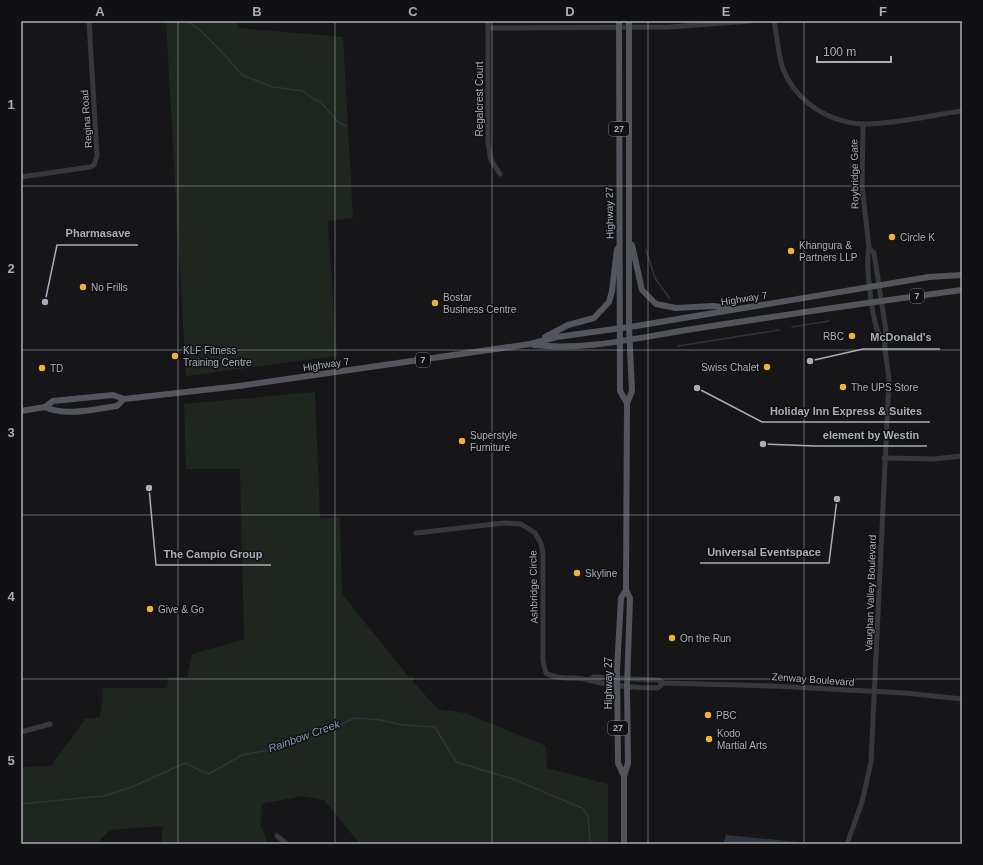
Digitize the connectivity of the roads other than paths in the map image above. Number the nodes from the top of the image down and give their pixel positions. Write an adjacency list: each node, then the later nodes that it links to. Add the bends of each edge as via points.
1 (89, 21): 11 (street, Regina Road, via 96,162 90,167)
2 (488, 21): 7 (street, Regalcrest Court)
3 (750, 21): 6 (street, via 710,25)
4 (774, 21): 9 (street, via 782,66 806,102 835,119)
5 (619, 24): 6 (street); 7 (street); 13 (main road, Highway 27 / 27)
6 (630, 24): 12 (main road, Highway 27 / 27)
7 (488, 28): 10 (street, Regalcrest Court, via 488,143 491,160)
8 (962, 111): 9 (street)
9 (862, 124): 14 (street, Roybridge Gate, via 862,185)
10 (500, 174)
11 (21, 177)
12 (630, 229): 21 (main road, via 642,290 656,304 676,308 713,306); 22 (main road, Highway 27 / 27)
13 (619, 230): 23 (main road, Highway 27 / 27); 27 (main road, via 609,302 594,318 568,325)
14 (870, 248): 16 (street, Roybridge Gate, via 874,253); 17 (street, Roybridge Gate)
15 (962, 275): 16 (main road, Highway 7 / 7, via 929,277)
16 (879, 286): 17 (main road, Highway 7 / 7); 19 (street, Roybridge Gate)
17 (870, 287): 20 (street, Vaughan Valley Boulevard); 21 (main road, Highway 7 / 7)
18 (962, 290): 19 (main road, Highway 7 / 7)
19 (881, 301): 20 (main road, Highway 7 / 7); 25 (street, Vaughan Valley Boulevard, via 886,331)
20 (872, 302): 24 (main road, Highway 7 / 7); 25 (street, Vaughan Valley Boulevard, via 878,333)
21 (738, 309): 22 (main road, Highway 7 / 7)
22 (629, 327): 23 (main road, Highway 7 / 7); 24 (main road, Highway 27 / 27)
23 (621, 328): 26 (main road, Highway 27 / 27); 27 (main road, Highway 7 / 7, via 557,337)
24 (630, 338): 26 (main road, Highway 7 / 7); 29 (main road, Highway 27 / 27, via 632,391)
25 (884, 339): 33 (street, Vaughan Valley Boulevard, via 888,380)
26 (621, 340): 27 (main road, Highway 7 / 7, via 559,348); 29 (main road, Highway 27 / 27, via 620,391)
27 (530, 344): 28 (main road, Highway 7 / 7, via 240,386)
28 (124, 399): 30 (main road, Highway 7 / 7, via 113,395 54,401); 30 (main road, Highway 7 / 7, via 117,406 91,409 55,412)
29 (627, 403): 35 (main road, Highway 27 / 27)
30 (45, 407): 31 (main road, Highway 7 / 7)
31 (21, 411)
32 (962, 456): 33 (street, via 934,459)
33 (884, 458): 42 (street, Vaughan Valley Boulevard)
34 (416, 533): 37 (street, Ashbridge Circle, via 511,523 521,524 532,530 541,543 543,553 544,670 552,677)
35 (626, 590): 36 (main road, Highway 27 / 27, via 621,598); 38 (main road, Highway 27 / 27, via 630,598)
36 (618, 679): 37 (street, Ashbridge Circle, via 594,677); 38 (street, Ashbridge Circle); 40 (main road, Highway 27 / 27)
37 (588, 680): 40 (street, Ashbridge Circle)
38 (627, 680): 39 (street, Zenway Boulevard, via 658,680); 41 (main road, Highway 27 / 27)
39 (663, 683): 41 (street, Zenway Boulevard, via 658,688); 42 (street, Zenway Boulevard)
40 (618, 686): 41 (street, Zenway Boulevard); 46 (main road, Highway 27 / 27, via 618,763)
41 (627, 687): 46 (main road, Highway 27 / 27, via 628,763)
42 (875, 692): 43 (street, Zenway Boulevard); 50 (street, Vaughan Valley Boulevard, via 871,762 862,802)
43 (962, 699)
44 (50, 724): 45 (street)
45 (21, 732)
46 (624, 776): 49 (main road, Highway 27 / 27)
47 (277, 836): 48 (street)
48 (287, 844)
49 (624, 844)
50 (847, 844)

